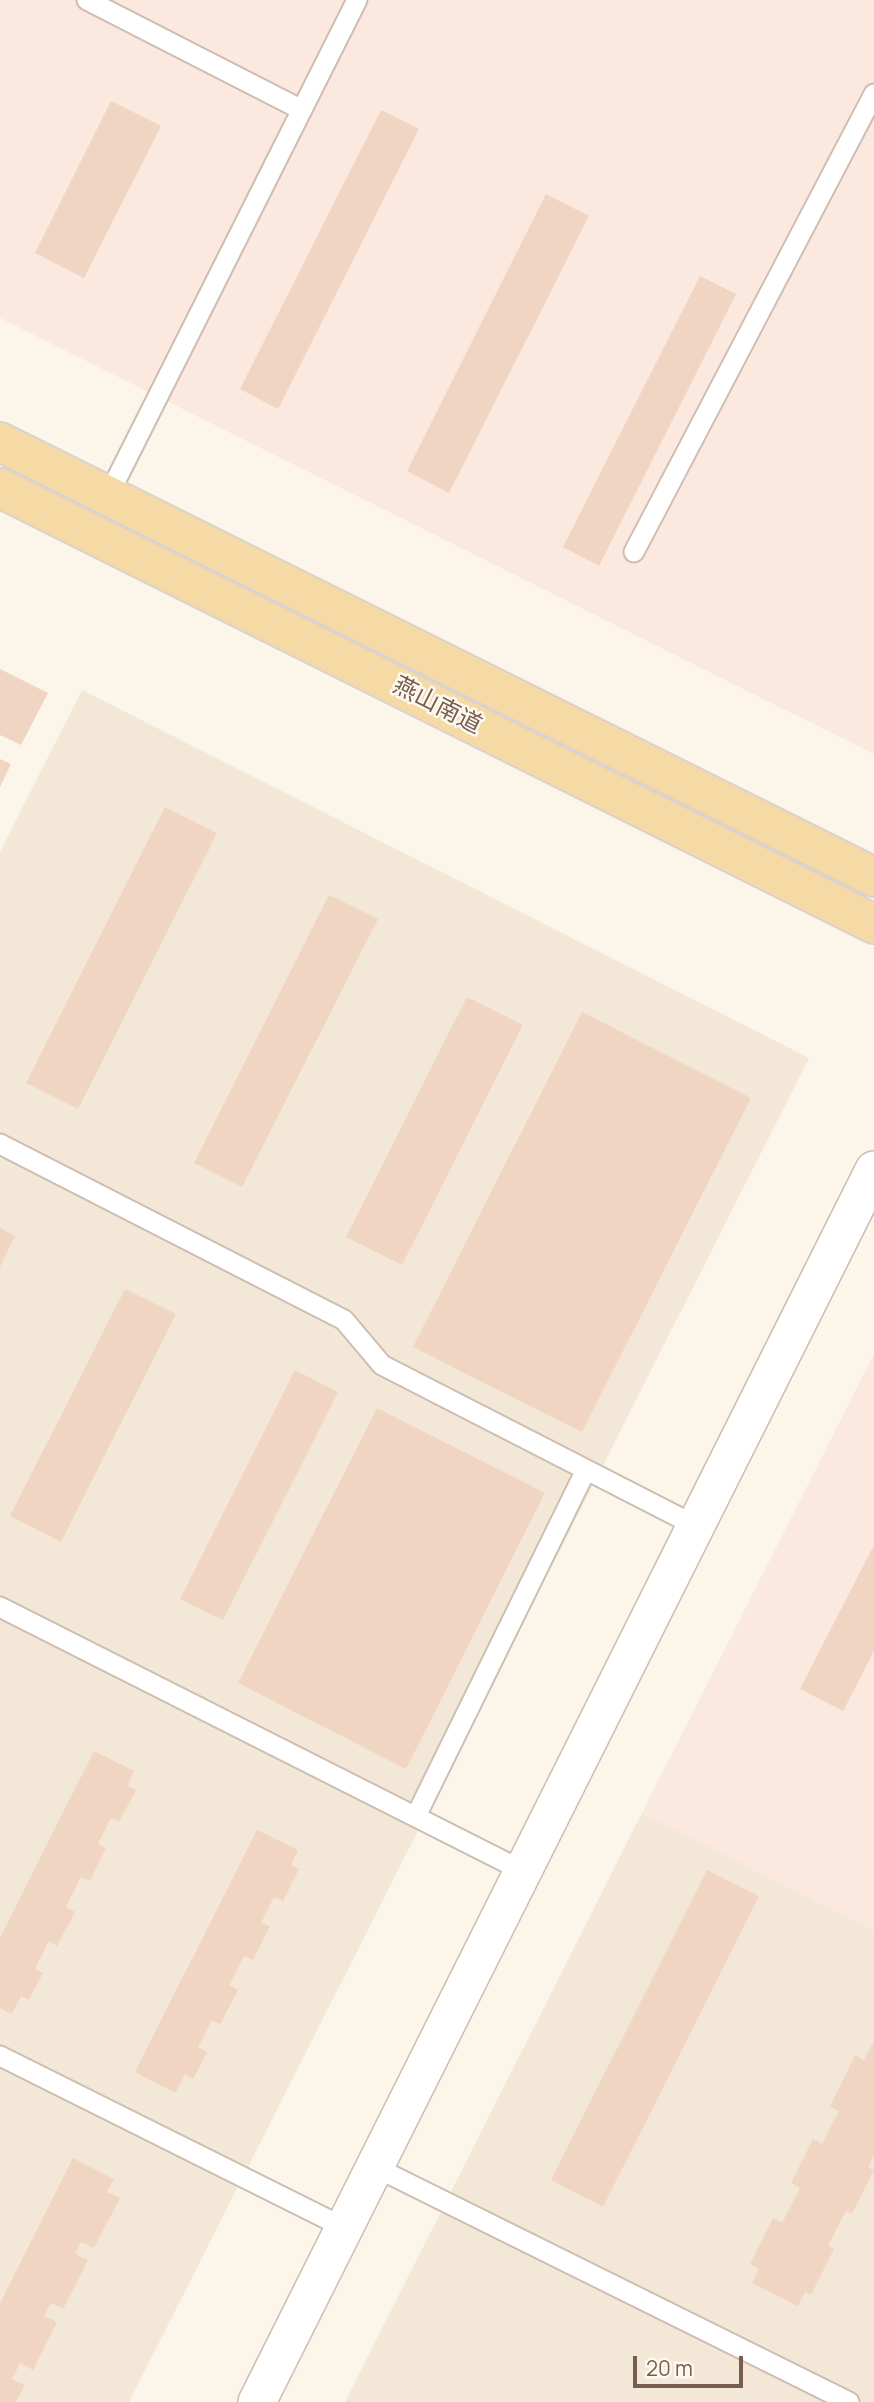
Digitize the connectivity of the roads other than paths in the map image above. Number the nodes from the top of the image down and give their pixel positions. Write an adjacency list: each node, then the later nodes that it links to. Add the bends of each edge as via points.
1 (87, 0): 4 (lane)
2 (357, 0): 4 (lane)
3 (874, 94): 8 (lane)
4 (302, 110): 7 (lane)
5 (0, 442): 7 (main road, 燕山南道)
6 (0, 488): 10 (main road, 燕山南道)
7 (108, 496): 9 (main road, 燕山南道)
8 (634, 552)
9 (874, 877)
10 (874, 924)
11 (0, 1144): 13 (lane, via 344,1320 382,1365)
12 (874, 1170): 14 (street)
13 (586, 1470): 14 (lane); 16 (lane)
14 (696, 1526): 17 (street)
15 (0, 1607): 16 (lane)
16 (416, 1816): 17 (lane)
17 (523, 1871): 19 (street)
18 (0, 2056): 20 (lane)
19 (375, 2167): 20 (street); 22 (lane)
20 (345, 2228): 21 (street)
21 (257, 2402)
22 (849, 2402)

